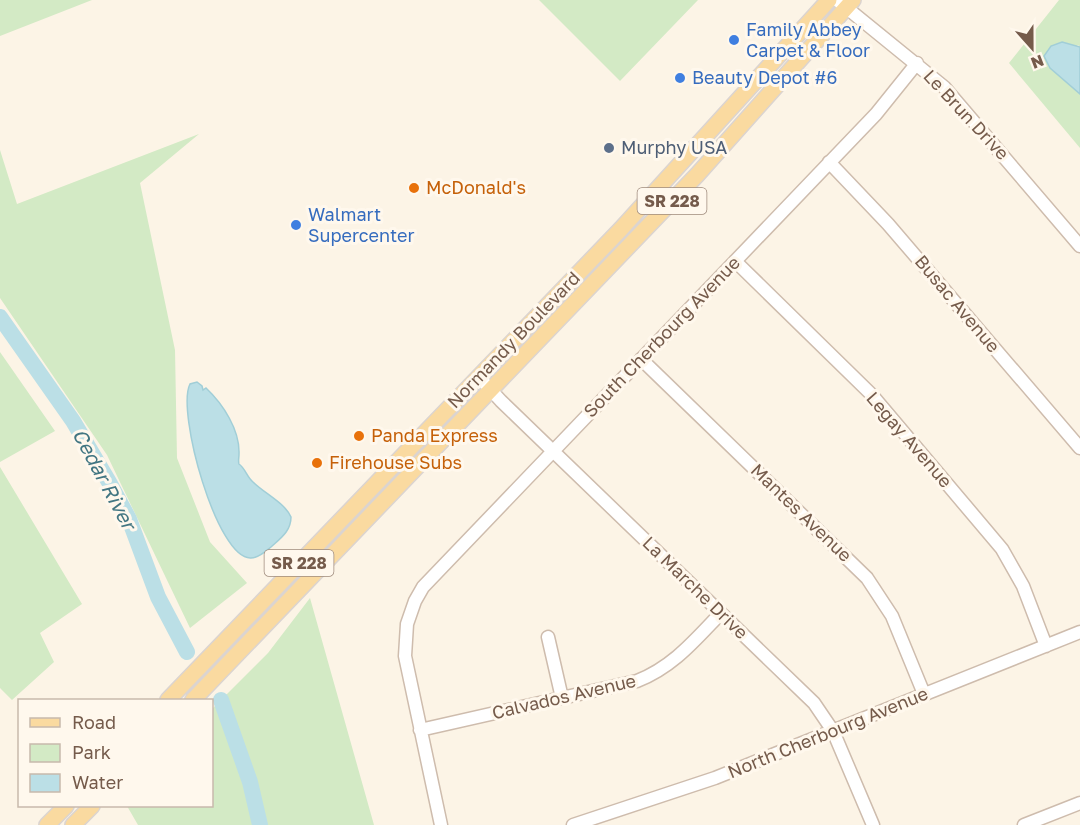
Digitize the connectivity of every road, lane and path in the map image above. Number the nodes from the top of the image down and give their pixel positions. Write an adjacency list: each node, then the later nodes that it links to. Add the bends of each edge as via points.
1 (829, 0): 8 (main road, Normandy Boulevard / SR 228, via 621,229)
2 (846, 2): 3 (street, Le Brun Drive); 9 (main road, Normandy Boulevard / SR 228, via 699,172)
3 (917, 63): 4 (street, South Cherbourg Avenue, via 876,114); 5 (street, Le Brun Drive, via 964,109)
4 (829, 162): 6 (street, South Cherbourg Avenue); 10 (street, Busac Avenue, via 888,224)
5 (1080, 246)
6 (735, 261): 7 (street, South Cherbourg Avenue); 15 (street, Legay Avenue, via 872,395 1002,549 1023,586)
7 (640, 359): 11 (street, South Cherbourg Avenue); 16 (street, Mantes Avenue, via 867,578 892,616)
8 (479, 377): 9 (street, La Marche Drive); 18 (main road, Normandy Boulevard / SR 228)
9 (492, 391): 11 (street, La Marche Drive); 19 (main road, Normandy Boulevard / SR 228)
10 (1080, 448)
11 (552, 450): 12 (street, La Marche Drive); 20 (street, South Cherbourg Avenue, via 429,579 415,601 405,656)
12 (721, 613): 17 (street, Calvados Avenue, via 684,653 654,674 624,685); 21 (street, La Marche Drive, via 814,703)
13 (1080, 632): 15 (street, North Cherbourg Avenue)
14 (548, 638): 17 (street)
15 (1046, 646): 16 (street, North Cherbourg Avenue)
16 (924, 694): 21 (street, North Cherbourg Avenue)
17 (562, 698): 20 (street, Calvados Avenue)
18 (169, 699)
19 (194, 699)
20 (420, 730): 27 (street, South Cherbourg Avenue)
21 (833, 731): 28 (street, North Cherbourg Avenue, via 715,778); 29 (street, La Marche Drive)
22 (1080, 803): 30 (street)
23 (65, 807): 25 (main road)
24 (91, 807): 26 (main road)
25 (47, 825)
26 (74, 825)
27 (441, 825)
28 (573, 825)
29 (873, 825)
30 (1024, 825)

